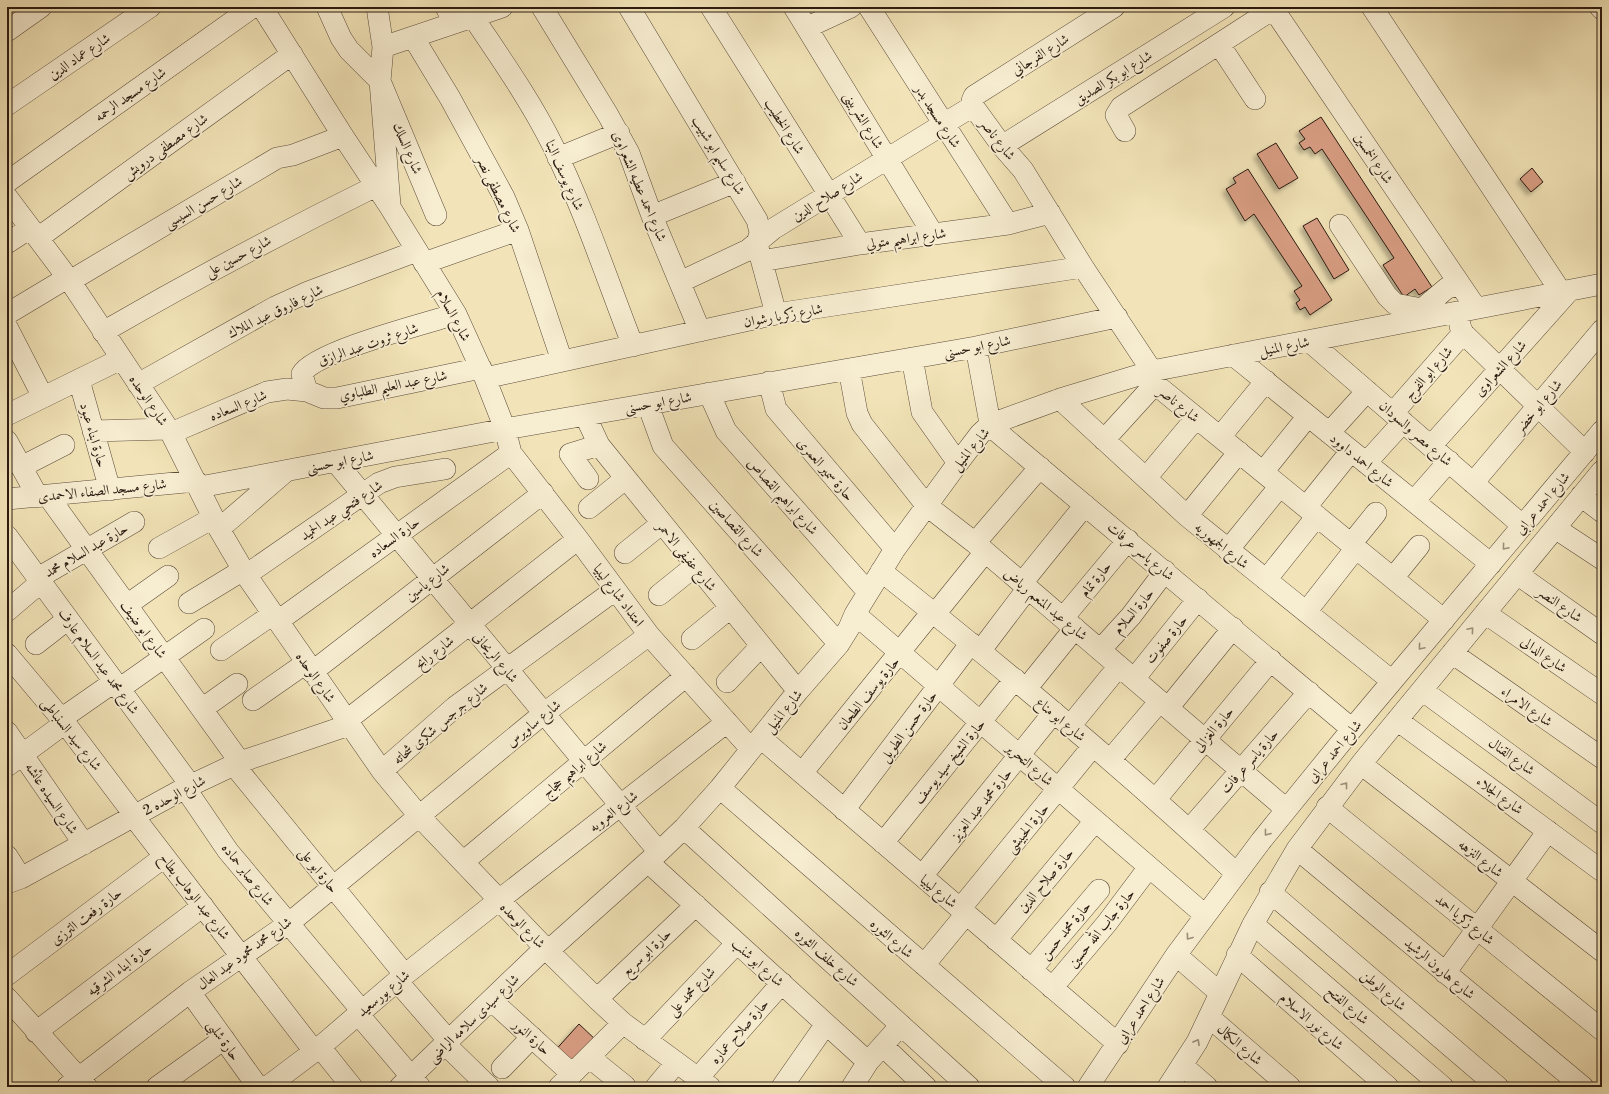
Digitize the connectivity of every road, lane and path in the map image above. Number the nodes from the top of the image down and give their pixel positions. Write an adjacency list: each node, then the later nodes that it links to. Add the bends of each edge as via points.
1 (41, 7): 21 (street)
2 (150, 7): 28 (street, شارع عماد الدين)
3 (253, 7): 37 (street, شارع مسجد الرحمه)
4 (262, 7): 25 (street, شارع السلام)
5 (327, 7): 26 (street, via 349,50)
6 (377, 7): 24 (street, شارع السلام)
7 (502, 7): 19 (street)
8 (542, 7): 32 (street, شارع احمد عطيه الشعراوى)
9 (629, 7): 38 (street, شارع سليم ابو شبيب)
10 (711, 7): 40 (street, شارع الخطيب)
11 (794, 7): 20 (street, شارع الشربينى)
12 (851, 7): 20 (street)
13 (868, 7): 30 (street, شارع مسجد بدر)
14 (1114, 7): 29 (street, شارع الفرجاني, via 974,96)
15 (1224, 7): 34 (street, شارع ابو بكر الصديق)
16 (1372, 7): 60 (street)
17 (1273, 8): 23 (street); 59 (street, شارع الخمسين)
18 (450, 15): 19 (street); 22 (street)
19 (473, 17): 35 (street, شارع يوسف البنا, via 529,102)
20 (808, 27): 36 (street, شارع الشربينى)
21 (7, 31)
22 (413, 37): 24 (street); 48 (street, شارع مصطفى نصر, via 450,98 504,197)
23 (1219, 44): 27 (street); 31 (street, via 1121,106 1116,115)
24 (383, 47): 26 (street, شارع السلام)
25 (292, 54): 33 (street, شارع السلام); 49 (street, شارع مصطفى درويش)
26 (380, 81): 42 (street, شارع السلام); 44 (street, شارع السلك)
27 (1254, 99)
28 (7, 105)
29 (973, 106): 30 (street, شارع صلاح الدين); 34 (street, شارع ناصر)
30 (943, 124): 36 (street, شارع صلاح الدين); 46 (street, شارع مسجد بدر)
31 (1124, 131)
32 (619, 133): 35 (street); 45 (street, شارع احمد عطيه الشعراوى)
33 (342, 136): 39 (street, شارع السلام); 56 (street, شارع حسن السيسى, via 293,155 277,158)
34 (1002, 146): 43 (street, شارع ناصر, via 1023,170)
35 (558, 158): 72 (street, شارع يوسف البنا)
36 (887, 159): 40 (street, شارع صلاح الدين); 50 (street, شارع الشربينى)
37 (7, 182)
38 (736, 182): 45 (street); 53 (street, شارع سليم ابو شبيب, via 758,220)
39 (376, 186): 42 (street, شارع السلام); 69 (street, شارع حسين على, via 277,236)
40 (829, 195): 52 (street, شارع الخطيب); 53 (street, شارع صلاح الدين, via 773,229)
41 (7, 197): 49 (street, شارع الوحده)
42 (390, 207): 54 (street, شارع السلام)
43 (1050, 213): 46 (street, شارع ابراهيم متولي); 55 (street, شارع ناصر)
44 (436, 215)
45 (652, 216): 57 (street, شارع احمد عطيه الشعراوى)
46 (1008, 224): 50 (street, شارع ابراهيم متولي)
47 (1340, 225): 59 (street, via 1395,304 1422,309 1447,288)
48 (518, 230): 54 (street, شارع فاروق عبد الملاك); 77 (street, شارع مصطفى نصر)
49 (34, 233): 51 (street, شارع مصطفى درويش); 56 (street, شارع الوحده)
50 (933, 234): 52 (street, شارع ابراهيم متولي)
51 (7, 243)
52 (860, 244): 53 (street, شارع ابراهيم متولي)
53 (759, 252): 57 (street, شارع صلاح الدين, via 737,256); 64 (street, شارع سليم ابو شبيب)
54 (421, 257): 63 (street, شارع السلام); 85 (street, شارع فاروق عبد الملاك, via 308,292 275,307)
55 (1083, 267): 64 (street, شارع زكريا رشوان); 65 (street, شارع ناصر)
56 (68, 280): 62 (street, شارع حسن السيسى); 69 (street, شارع الوحده)
57 (680, 282): 68 (street, شارع احمد عطيه الشعراوى)
58 (1602, 284): 60 (street, شارع المنيل)
59 (1460, 285): 61 (street, شارع الخمسين)
60 (1565, 291): 61 (street, شارع المنيل); 79 (street, شارع الشعراوى)
61 (1468, 310): 70 (street, via 1459,319); 71 (street, شارع المنيل)
62 (7, 314)
63 (456, 314): 80 (street, شارع السلام); 86 (street, شارع ثروت عبد الرازق, via 347,348 311,364 302,374)
64 (776, 314): 68 (street, شارع زكريا رشوان)
65 (1117, 317): 73 (street, شارع ابو حسنى); 81 (street, شارع ناصر)
66 (7, 327): 89 (street)
67 (1602, 330): 92 (street, شارع ابو خضر)
68 (700, 331): 72 (street, شارع زكريا رشوان)
69 (103, 332): 76 (street, شارع الوحده)
70 (1463, 333): 79 (street); 96 (street, شارع ابو الفرج)
71 (1309, 341): 74 (street, شارع المنيل); 87 (street, شارع مصر والسودان)
72 (633, 346): 77 (street, شارع زكريا رشوان)
73 (976, 347): 75 (street, شارع ابو حسنى); 98 (street)
74 (1233, 355): 81 (street, شارع المنيل); 83 (street, شارع احمد داوود)
75 (912, 358): 78 (street, شارع ابو حسنى); 116 (street, via 922,412)
76 (121, 359): 82 (street); 85 (street, شارع الوحده)
77 (562, 362): 80 (street, شارع زكريا رشوان)
78 (849, 369): 84 (street, شارع ابو حسنى); 137 (street, شارع عبد المنعم رياض, via 857,412 862,424)
79 (1499, 369): 92 (street); 109 (street, شارع الشعراوى)
80 (483, 373): 86 (street, شارع عبد العليم الطلباوي, via 337,398 324,398); 99 (street, شارع السلام)
81 (1153, 377): 90 (street, شارع المنيل); 97 (street, شارع ناصر); 105 (street)
82 (79, 380): 89 (street); 100 (street, حارة ابناء عبود)
83 (1266, 381): 95 (street, شارع احمد داوود); 104 (street)
84 (769, 382): 88 (street, شارع ابو حسنى); 158 (street, حارة سمير العمرى, via 776,410)
85 (138, 384): 101 (street, شارع الوحده)
86 (307, 391): 101 (street, شارع السعاده, via 287,389 267,392)
87 (1367, 391): 96 (street, شارع مصر والسودان); 103 (street)
88 (708, 393): 91 (street, شارع ابو حسنى); 176 (street, شارع ابراهيم القصاص, via 722,425 731,437)
89 (43, 397): 93 (street)
90 (1060, 399): 98 (street, شارع المنيل); 105 (street, شارع الجمهوريه)
91 (648, 405): 94 (street, شارع ابو حسنى); 198 (street, شارع القصاصين, via 663,446)
92 (1538, 406): 111 (street); 127 (street, شارع ابو خضر)
93 (7, 415)
94 (585, 415): 99 (street, شارع ابو حسنى); 108 (street, شارع عفيفى الاحمر)
95 (1308, 416): 103 (street, شارع احمد داوود); 122 (street)
96 (1398, 417): 109 (street, شارع مصر والسودان); 113 (street, شارع ابو الفرج)
97 (1196, 418): 104 (street, شارع ناصر); 123 (street)
98 (991, 424): 116 (street, شارع المنيل); 118 (street, شارع ياسر عرفات)
99 (505, 429): 112 (street, امتداد شارع ليبيا); 114 (street, شارع ابو حسنى)
100 (93, 431): 101 (street); 130 (street, حارة ابناء عبود)
101 (170, 431): 128 (street, شارع الوحده)
102 (1602, 431): 111 (street, شارع احمد عرابى)
103 (1329, 433): 113 (street, شارع احمد داوود)
104 (1220, 437): 110 (street, شارع ناصر)
105 (1104, 440): 123 (street, شارع الجمهوريه)
106 (7, 441): 117 (street, شارع ابو ضيف)
107 (64, 445): 117 (street)
108 (599, 445): 124 (street, via 570,454); 125 (street, شارع عفيفى الاحمر)
109 (1431, 446): 115 (street, شارع مصر والسودان)
110 (1239, 452): 122 (street, شارع ناصر); 144 (street)
111 (1585, 452): 148 (street, شارع احمد عرابى)
112 (511, 453): 131 (street, امتداد شارع ليبيا); 150 (street, حارة السعاده)
113 (1359, 457): 136 (street, شارع احمد داوود); 141 (street, شارع ابو الفرج)
114 (335, 462): 120 (street, شارع ابو حسنى); 132 (street, شارع الريحانى)
115 (1449, 462): 127 (street, شارع مصر والسودان); 136 (street)
116 (958, 463): 137 (street, شارع المنيل)
117 (21, 467): 133 (street, شارع ابو ضيف)
118 (1040, 467): 138 (street, شارع ياسر عرفات); 157 (street, حارة يوسف الطحان)
119 (445, 469): 132 (street, شارع فتحي عبد الحميد, via 395,477 379,483)
120 (286, 471): 126 (street, شارع ابو حسنى); 140 (street)
121 (1602, 471): 134 (street, شارع احمد عرابى)
122 (1263, 472): 129 (street, شارع ناصر)
123 (1146, 478): 144 (street, شارع الجمهوريه)
124 (588, 479)
125 (625, 479): 139 (street); 147 (street, شارع عفيفى الاحمر)
126 (223, 483): 128 (street, شارع ابو حسنى); 140 (street)
127 (1473, 483): 148 (street, شارع مصر والسودان)
128 (198, 484): 130 (street, شارع مسجد الصفاء الاحمدى); 146 (street, شارع الوحده)
129 (1280, 486): 141 (street, شارع ناصر); 160 (street)
130 (110, 490): 133 (street, شارع مسجد الصفاء الاحمدى)
131 (542, 493): 151 (street, امتداد شارع ليبيا); 172 (street, شارع ياسين)
132 (361, 495): 150 (street, شارع الريحانى); 167 (street, شارع فتحي عبد الحميد)
133 (43, 496): 135 (street, شارع مسجد الصفاء الاحمدى); 159 (street, شارع ابو ضيف)
134 (1581, 496): 142 (street); 149 (street, شارع احمد عرابى)
135 (7, 499)
136 (1414, 502): 163 (street, شارع احمد داوود)
137 (926, 505): 157 (street, شارع عبد المنعم رياض); 158 (street, شارع المنيل)
138 (1085, 505): 152 (street, شارع ياسر عرفات); 174 (street, حارة حسن الطويل)
139 (589, 508)
140 (242, 509): 146 (street)
141 (1312, 512): 154 (street, شارع ناصر); 173 (street, شارع ابو الفرج)
142 (1602, 512)
143 (1376, 513): 154 (street)
144 (1187, 516): 160 (street, شارع الجمهوريه)
145 (134, 522): 159 (street, حارة عبد السلام محمد)
146 (216, 524): 156 (street); 167 (street, شارع الوحده)
147 (661, 524): 161 (street); 164 (street, شارع عفيفى الاحمر)
148 (1523, 526): 163 (street, شارع احمد عرابى, one-way to 163)
149 (1555, 528): 162 (street); 168 (street, شارع احمد عرابى)
150 (395, 536): 172 (street, شارع الريحانى); 187 (street, حارة السعاده)
151 (578, 539): 175 (street, امتداد شارع ليبيا); 191 (street, شارع رابح)
152 (1128, 540): 166 (street, شارع ياسر عرفات); 190 (street, حارة تمام)
153 (9, 544): 171 (street, شارع محمد عبد السلام عارف)
154 (1354, 546): 170 (street, شارع ناصر); 183 (street)
155 (1420, 546): 170 (street)
156 (159, 548)
157 (980, 548): 174 (street, شارع عبد المنعم رياض); 184 (street, حارة يوسف الطحان)
158 (895, 549): 165 (street, شارع المنيل)
159 (87, 550): 171 (street, حارة عبد السلام محمد); 180 (street, شارع ابو ضيف)
160 (1228, 550): 173 (street, شارع الجمهوريه)
161 (625, 553)
162 (1602, 559)
163 (1491, 564): 189 (street, شارع احمد عرابى)
164 (695, 566): 177 (street); 181 (street, شارع عفيفى الاحمر)
165 (881, 571): 176 (street, شارع المنيل); 184 (street, شارع ابو مناع)
166 (1164, 571): 178 (street, شارع ياسر عرفات); 202 (street, حارة السلام, via 1139,606)
167 (245, 572): 179 (street, شارع فتحي عبد الحميد); 187 (street, شارع الوحده)
168 (1517, 574): 185 (street, شارع احمد عرابى); 194 (street, شارع النصر)
169 (168, 576): 180 (street)
170 (1393, 578): 189 (street, شارع ناصر)
171 (39, 580): 182 (street, حارة عبد السلام محمد); 188 (street, شارع محمد عبد السلام عارف)
172 (431, 580): 191 (street, شارع الريحانى); 208 (street, شارع ياسين)
173 (1266, 580): 183 (street, شارع الجمهوريه)
174 (1025, 586): 190 (street, شارع عبد المنعم رياض); 200 (street, حارة حسن الطويل)
175 (615, 590): 195 (street, امتداد شارع ليبيا); 209 (street, شارع جرجس شكرى شحاته)
176 (868, 592): 186 (street, شارع المنيل)
177 (659, 595)
178 (1198, 599): 192 (street, شارع ياسر عرفات); 210 (street, حارة صفوت)
179 (189, 603)
180 (127, 605): 206 (street, شارع ابو ضيف)
181 (730, 608): 196 (street); 199 (street, شارع عفيفى الاحمر)
182 (7, 611)
183 (1306, 612): 212 (street, شارع الجمهوريه)
184 (934, 613): 200 (street, شارع ابو مناع); 203 (street, حارة يوسف الطحان)
185 (1485, 613): 204 (street, شارع احمد عرابى, one-way to 185); 221 (street, شارع الدالى)
186 (855, 614): 198 (street, شارع المنيل); 203 (street, شارع التحرير)
187 (275, 618): 201 (street, حارة السعاده); 208 (street, شارع الوحده)
188 (68, 619): 197 (street); 216 (street, شارع محمد عبد السلام عارف)
189 (1444, 620): 212 (street, شارع احمد عرابى, one-way to 212)
190 (1069, 623): 202 (street, شارع عبد المنعم رياض); 215 (street, حارة تمام)
191 (469, 624): 209 (street, شارع الريحانى); 231 (street, شارع رابح)
192 (1233, 628): 207 (street, شارع ياسر عرفات); 223 (street)
193 (204, 629): 206 (street)
194 (1602, 634)
195 (650, 635): 211 (street, امتداد شارع ليبيا); 225 (street, شارع ساويرس)
196 (692, 639)
197 (36, 644)
198 (839, 644): 219 (street, شارع المنيل)
199 (761, 646): 213 (street); 219 (street, شارع عفيفى الاحمر)
200 (976, 646): 215 (street, شارع ابو مناع); 217 (street, حارة حسن الطويل)
201 (221, 650)
202 (1100, 650): 210 (street, شارع عبد المنعم رياض)
203 (900, 653): 217 (street, شارع التحرير); 246 (street, حارة يوسف الطحان)
204 (1452, 653): 218 (street, شارع احمد عرابى); 238 (street, شارع الامراء)
205 (7, 654): 228 (street, شارع سيد السنباطى)
206 (164, 657): 216 (street); 224 (street, شارع ابو ضيف)
207 (1271, 660): 220 (street, شارع ياسر عرفات); 234 (street, حارة الغزالى)
208 (309, 667): 222 (street, شارع ياسين); 231 (street, شارع الوحده)
209 (506, 669): 225 (street, شارع الريحانى); 245 (street, شارع جرجس شكرى شحاته, via 450,711)
210 (1127, 673): 223 (street, شارع عبد المنعم رياض); 226 (street, حارة صفوت)
211 (686, 676): 229 (street, امتداد شارع ليبيا); 241 (street, شارع ابراهيم حجاج)
212 (1392, 681): 232 (street, شارع احمد عرابى)
213 (728, 682)
214 (237, 684): 224 (street)
215 (1020, 684): 226 (street, شارع ابو مناع); 230 (street, حارة الشيخ سيد يوسف)
216 (117, 686): 228 (street); 247 (street, شارع محمد عبد السلام عارف)
217 (939, 686): 230 (street, شارع التحرير); 254 (street, حارة حسن الطويل)
218 (1422, 690): 227 (street, شارع احمد عرابى); 258 (street, شارع القنال)
219 (798, 691): 235 (street, شارع المنيل)
220 (1309, 692): 232 (street, شارع ياسر عرفات); 244 (street, حارة ياسر عرفات)
221 (1602, 694)
222 (253, 700)
223 (1164, 704): 234 (street, شارع عبد المنعم رياض); 240 (street)
224 (202, 709): 242 (street, شارع ابو ضيف)
225 (543, 714): 241 (street, شارع الريحانى); 256 (street, شارع ساويرس)
226 (1062, 719): 236 (street, شارع ابو مناع); 237 (street, حارة محمد عبد العزيز)
227 (1397, 720): 243 (street, شارع احمد عرابى); 261 (street, شارع الجلاء)
228 (63, 721): 239 (street); 255 (street, شارع سيد السنباطى)
229 (727, 722): 235 (street, امتداد شارع ليبيا); 251 (street, شارع العروبه)
230 (981, 722): 237 (street, شارع التحرير); 262 (street, حارة الشيخ سيد يوسف)
231 (347, 723): 242 (street, شارع الوحده 2); 245 (street, شارع الوحده)
232 (1352, 728): 253 (street, شارع احمد عرابى)
233 (7, 732): 239 (street, شارع السيده عائشه)
234 (1205, 739): 244 (street, شارع عبد المنعم رياض); 250 (street, حارة الغزالى)
235 (756, 744): 246 (street, شارع ليبيا); 248 (street, شارع المنيل)
236 (1093, 746): 240 (street, شارع ابو مناع); 249 (street, حارة الحبيشى)
237 (1020, 756): 249 (street, شارع التحرير); 272 (street, حارة محمد عبد العزيز)
238 (1602, 758)
239 (15, 760): 263 (street, شارع السيده عائشه)
240 (1110, 760): 250 (street, شارع ابو مناع)
241 (583, 762): 251 (street, شارع الريحانى); 268 (street, شارع ابراهيم حجاج)
242 (237, 764): 247 (street, شارع الوحده 2); 275 (street, حارة ابو على)
243 (1361, 764): 252 (street, شارع احمد عرابى, one-way to 243); 274 (street, شارع النزهه)
244 (1241, 770): 253 (street, شارع عبد المنعم رياض); 260 (street, حارة ياسر عرفات)
245 (382, 771): 256 (street, شارع الوحده)
246 (802, 773): 254 (street, شارع ليبيا)
247 (188, 787): 255 (street, شارع الوحده 2); 283 (street, شارع صابر حماده, via 228,851)
248 (720, 788): 259 (street, شارع المنيل); 293 (street, شارع الثوره)
249 (1058, 789): 257 (street, شارع التحرير); 281 (street, حارة الحبيشى)
250 (1156, 799): 260 (street, شارع ابو مناع)
251 (620, 805): 267 (street, شارع الريحانى); 278 (street, شارع العروبه)
252 (1327, 807): 264 (street, شارع احمد عرابى); 285 (street, شارع زكريا احمد)
253 (1286, 809): 271 (street, شارع احمد عرابى, one-way to 271)
254 (844, 810): 262 (street, شارع ليبيا)
255 (135, 816): 263 (street, شارع الوحده 2); 266 (street, شارع عبد الوهاب بطاح)
256 (420, 817): 268 (street, شارع الوحده); 275 (street, شارع محمد محمود عبد العال)
257 (1095, 821): 269 (street, شارع التحرير); 286 (street, حارة صلاح الدين)
258 (1602, 823)
259 (684, 828): 267 (street, شارع المنيل); 309 (street, شارع خلف الثوره)
260 (1189, 830): 271 (street, شارع ابو مناع)
261 (1548, 831): 270 (street, شارع الجلاء); 274 (street)
262 (883, 843): 272 (street, شارع ليبيا)
263 (84, 844): 273 (street, شارع الوحده 2)
264 (1297, 849): 277 (street, شارع احمد عرابى); 295 (street, شارع هارون الرشيد)
265 (7, 856): 273 (street)
266 (164, 857): 280 (street, شارع عبد الوهاب بطاح); 296 (street, حارة رفعت الترزى)
267 (653, 857): 279 (street, شارع ابو شنب); 288 (street, شارع المنيل)
268 (463, 862): 278 (street, شارع الوحده)
269 (1149, 867): 282 (street, شارع التحرير); 299 (street, حارة جاب الله حسين, via 1107,923)
270 (1602, 871)
271 (1236, 873): 282 (street, شارع احمد عرابى)
272 (922, 876): 281 (street, شارع ليبيا)
273 (14, 881)
274 (1512, 881): 285 (street); 289 (street, شارع النزهه)
275 (332, 886): 283 (street, شارع محمد محمود عبد العال); 297 (street, حارة ابو على)
276 (1099, 890): 294 (street, حارة محمد حسن)
277 (1270, 892): 284 (street, شارع احمد عرابى); 346 (street, شارع الوطن)
278 (499, 900): 288 (street, شارع الوحده); 297 (street, شارع بورسعيد)
279 (696, 905): 287 (street, شارع ابو شنب); 303 (street, حارة ابو سريع)
280 (203, 906): 292 (street, شارع عبد الوهاب بطاح); 311 (street, حارة ابناء الشرقيه)
281 (963, 912): 286 (street, شارع ليبيا); 293 (street, حارة الحبيشى)
282 (1205, 915): 290 (street, شارع احمد عرابى, one-way to 290)
283 (288, 924): 292 (street, شارع محمد محمود عبد العال); 305 (street, شارع صابر حماده)
284 (1253, 924): 291 (street, شارع احمد عرابى); 345 (street, شارع الفتح)
285 (1477, 929): 295 (street); 310 (street, شارع زكريا احمد)
286 (996, 940): 294 (street, شارع ليبيا)
287 (737, 943): 298 (street, شارع ابو شنب); 314 (street, شارع محمد على)
288 (547, 950): 303 (street, شارع الوحده); 304 (street, شارع سيدى سلامه الراضى)
289 (1602, 951)
290 (1176, 955): 301 (street); 316 (street, شارع احمد عرابى)
291 (1237, 955): 301 (street, شارع احمد عرابى); 344 (street, شارع نور الاسلام)
292 (241, 956): 300 (street, شارع محمد محمود عبد العال); 318 (street, شارع عبد الوهاب بطاح)
293 (924, 965): 339 (street, شارع الثوره)
294 (1031, 970): 299 (street, شارع ليبيا)
295 (1446, 973): 347 (street, شارع هارون الرشيد)
296 (7, 975)
297 (401, 978): 305 (street, شارع بورسعيد); 315 (street, حارة ابو على)
298 (782, 983): 308 (street, شارع ابو شنب); 326 (street, حارة صلاح عماره)
299 (1052, 988): 316 (street, شارع ليبيا)
300 (190, 992): 313 (street, حارة شلبى); 327 (street, شارع محمد محمود عبد العال)
301 (1220, 993): 306 (street, شارع احمد عرابى)
302 (7, 998): 311 (street)
303 (597, 999): 307 (street, شارع الوحده)
304 (491, 1000): 312 (street, حارة النور); 315 (street, شارع سيدى سلامه الراضى)
305 (360, 1013): 318 (street, شارع بورسعيد); 325 (street, شارع صابر حماده)
306 (1209, 1017): 322 (street, شارع احمد عرابى, one-way to 306); 343 (street, شارع الكمال)
307 (623, 1023): 314 (street, شارع الوحده); 319 (street)
308 (826, 1024): 320 (street, شارع ابو شنب); 335 (street)
309 (901, 1025): 317 (street); 338 (street, شارع خلف الثوره)
310 (1602, 1030)
311 (36, 1032): 327 (street)
312 (532, 1037): 323 (street); 324 (street, حارة النور)
313 (224, 1039): 330 (street); 331 (street, حارة شلبى)
314 (645, 1040): 321 (street, شارع الوحده)
315 (447, 1042): 325 (street, شارع سيدى سلامه الراضى); 333 (street, حارة ابو على)
316 (1118, 1044): 340 (street, شارع احمد عرابى)
317 (883, 1046): 320 (street); 337 (street)
318 (317, 1049): 328 (street, شارع بورسعيد); 332 (street, شارع عبد الوهاب بطاح)
319 (588, 1057): 324 (street); 329 (street)
320 (868, 1062): 336 (street)
321 (676, 1063): 326 (street, شارع الوحده); 334 (street)
322 (1183, 1066): 341 (street, شارع احمد عرابى); 342 (street)
323 (502, 1068)
324 (566, 1082)
325 (411, 1083)
326 (704, 1083)
327 (78, 1084)
328 (277, 1084)
329 (625, 1086)
330 (157, 1087)
331 (258, 1087)
332 (352, 1087)
333 (489, 1087)
334 (656, 1087)
335 (782, 1087)
336 (852, 1087)
337 (926, 1087)
338 (969, 1087)
339 (1065, 1087)
340 (1088, 1087)
341 (1168, 1087)
342 (1207, 1087)
343 (1290, 1087)
344 (1388, 1087)
345 (1444, 1087)
346 (1498, 1087)
347 (1583, 1087)

